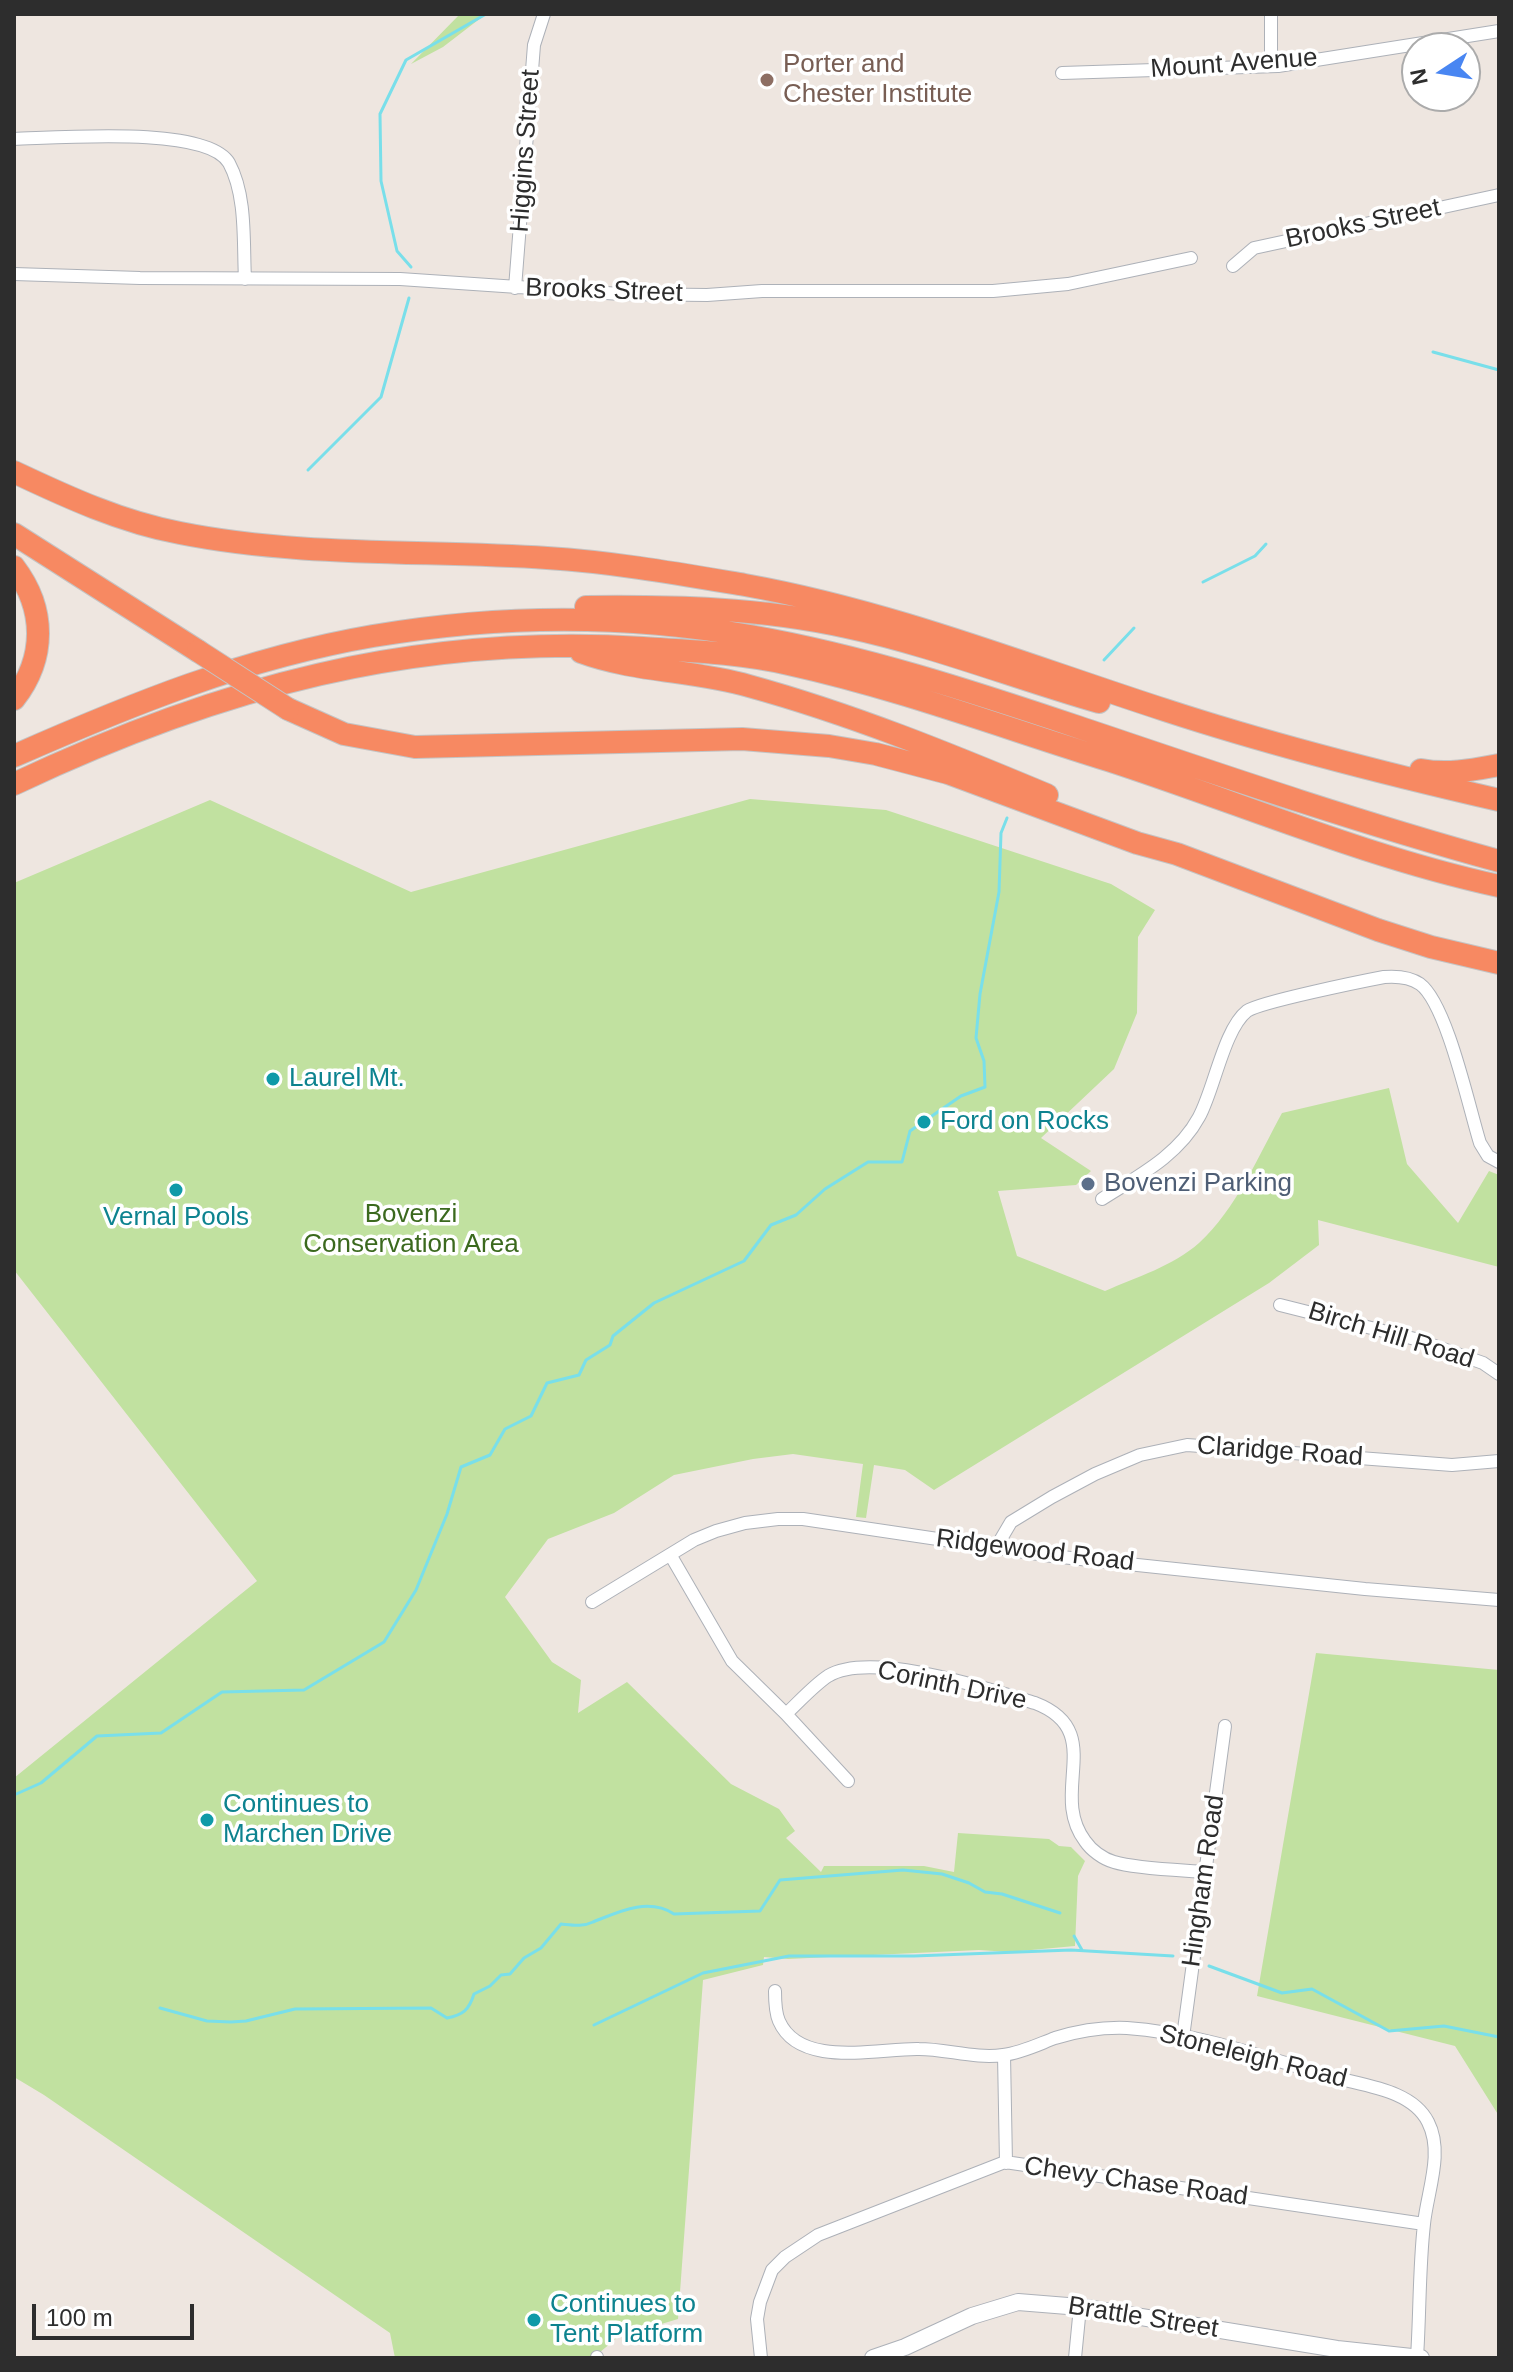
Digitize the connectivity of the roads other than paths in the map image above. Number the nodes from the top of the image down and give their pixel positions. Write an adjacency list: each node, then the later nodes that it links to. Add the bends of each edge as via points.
1 (544, 14): 12 (street, Higgins Street, via 534,45)
2 (1271, 14): 4 (street)
3 (1499, 31): 4 (street, Mount Avenue)
4 (1271, 66): 5 (street, Mount Avenue)
5 (1062, 73)
6 (14, 139): 11 (street, via 131,136 208,148 227,160 237,184)
7 (1499, 195): 9 (street, Brooks Street, via 1254,248)
8 (1191, 258): 12 (street, Brooks Street, via 1068,284 993,291 707,295)
9 (1233, 266)
10 (14, 274): 11 (street, Brooks Street)
11 (245, 279): 12 (street, Brooks Street, via 400,279)
12 (515, 288)
13 (14, 472): 19 (highway, via 114,516 177,533 375,552 549,558 749,586 965,642)
14 (14, 534): 25 (highway, bridge, via 288,709 344,734 415,747 742,739 829,746 948,773)
15 (14, 567): 18 (highway, via 34,603 38,629 33,668)
16 (508, 621): 19 (highway, via 569,607 702,608 784,616 914,645 1101,703); 20 (highway, via 371,637 256,664 162,693); 26 (highway, via 568,619 703,629 864,661)
17 (561, 644): 23 (highway, via 411,656 285,682 165,718); 25 (highway, via 607,661 744,684 833,709 1054,797); 27 (highway, via 691,651 785,663 879,686 1372,850)
18 (14, 699)
19 (1163, 710): 21 (highway)
20 (14, 756)
21 (1347, 764): 22 (highway, via 1377,762 1441,773); 24 (highway)
22 (1499, 765)
23 (14, 784)
24 (1499, 800)
25 (1177, 854): 28 (highway, via 1378,930)
26 (1499, 861)
27 (1499, 886)
28 (1499, 963)
29 (1499, 1162): 30 (street, via 1481,1145 1435,1001 1416,982 1384,977 1249,1010 1183,1141)
30 (1102, 1199)
31 (1280, 1305): 32 (street, Birch Hill Road, via 1415,1339)
32 (1499, 1374)
33 (1499, 1461): 34 (street, Claridge Road, via 1452,1465 1187,1445 1128,1460 1052,1497 1011,1522)
34 (1000, 1549): 35 (street, Ridgewood Road, via 778,1519 716,1531); 36 (street, Ridgewood Road)
35 (671, 1556): 37 (street, Ridgewood Road); 38 (street, via 732,1661)
36 (1499, 1600)
37 (592, 1602)
38 (786, 1714): 40 (street); 41 (street, Corinth Drive, via 828,1676 873,1666 1035,1703 1054,1711 1074,1744 1070,1799 1079,1834 1091,1849 1114,1862)
39 (1225, 1726): 41 (street, Hingham Road)
40 (848, 1781)
41 (1206, 1872): 43 (street, Hingham Road)
42 (775, 1991): 44 (street, Stoneleigh Road, via 784,2030 812,2049)
43 (1183, 2037): 44 (street, Stoneleigh Road, via 1100,2028); 46 (street, Stoneleigh Road, via 1414,2103 1428,2120 1434,2141)
44 (1004, 2055): 45 (street)
45 (1006, 2163): 46 (street, Chevy Chase Road); 49 (street, Chevy Chase Road, via 818,2235 785,2257 772,2270 760,2302)
46 (1424, 2224): 52 (street, Stoneleigh Road)
47 (1080, 2307): 48 (street, Brattle Street, via 1018,2302 972,2316); 51 (street); 52 (street, Brattle Street)
48 (906, 2353): 50 (street, Brattle Street)
49 (761, 2358)
50 (873, 2358)
51 (1075, 2358)
52 (1419, 2358)

